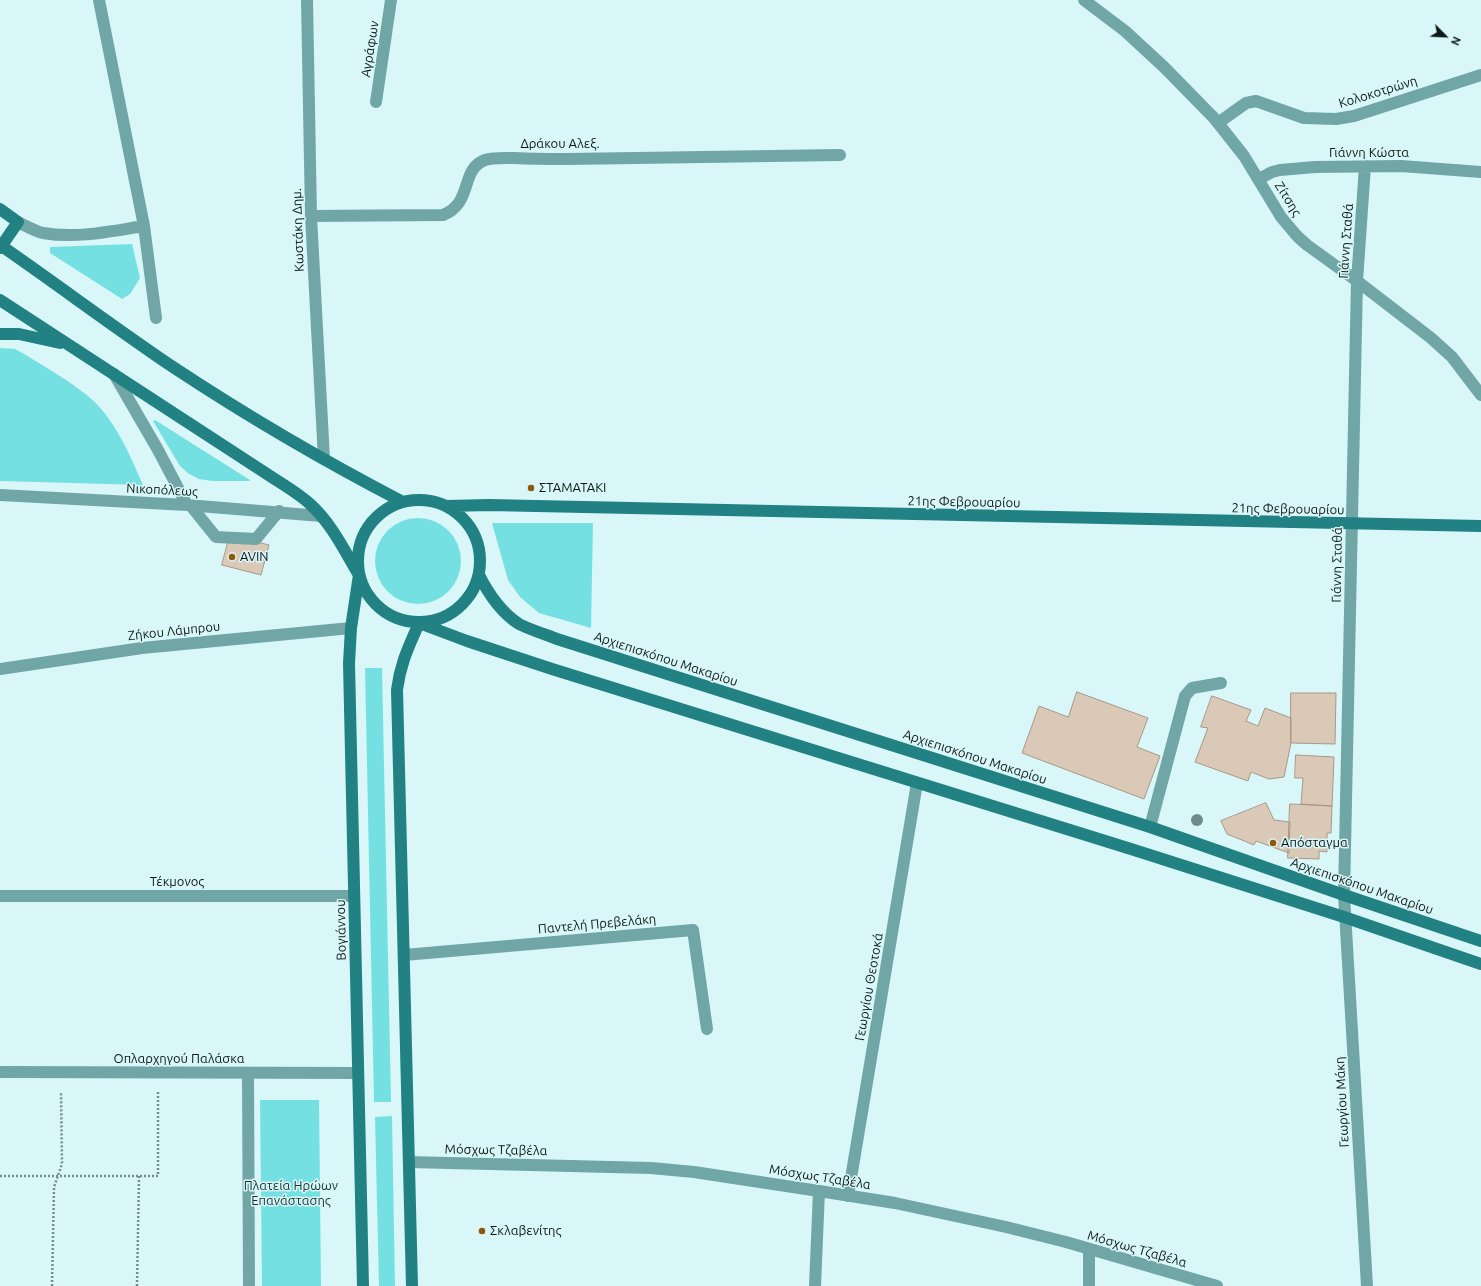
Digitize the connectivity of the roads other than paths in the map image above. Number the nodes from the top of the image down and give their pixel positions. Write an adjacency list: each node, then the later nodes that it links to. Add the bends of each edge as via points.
1 (99, 0): 15 (street)
2 (307, 0): 13 (street, Κωστάκη Δημ.)
3 (391, 0): 6 (street, Αγράφων)
4 (1086, 1): 7 (street, Ζίτσης, via 1125,31 1164,67)
5 (1481, 75): 7 (street, Κολοκοτρώνη, via 1354,116 1336,119 1304,118 1256,101 1246,103)
6 (376, 102)
7 (1218, 123): 11 (street, Ζίτσης)
8 (840, 155): 13 (street, Δράκου Αλεξ., via 494,158 482,161 474,168 459,204 443,215)
9 (1365, 166): 10 (street, Γιάννη Κώστα, via 1430,167); 11 (street, Γιάννη Κώστα, via 1280,170); 17 (street, Γιάννη Σταθά)
10 (1481, 172)
11 (1259, 179): 17 (street, Ζίτσης, via 1281,217 1297,236)
12 (0, 209): 14 (main road)
13 (311, 216): 24 (street, Κωστάκη Δημ.)
14 (18, 222): 15 (street, via 41,232 62,235); 16 (main road)
15 (144, 226): 19 (street)
16 (1, 247): 24 (main road, via 172,366)
17 (1357, 281): 23 (street, Ζίτσης, via 1438,344 1452,357); 31 (street, Γιάννη Σταθά)
18 (0, 300): 21 (main road)
19 (156, 318)
20 (0, 334): 21 (main road, via 19,334)
21 (67, 344): 22 (main road)
22 (114, 374): 27 (street); 30 (main road, via 289,489 309,503)
23 (1481, 395)
24 (324, 459): 26 (main road)
25 (0, 496): 27 (street, Νικοπόλεως)
26 (403, 502): 28 (main road, via 432,501); 33 (main road, via 376,517 367,530 360,544)
27 (189, 505): 29 (street, Νικοπόλεως); 29 (street, via 216,537 256,538)
28 (446, 506): 31 (main road, 21ης Φεβρουαρίου); 34 (main road, via 460,515 471,527 481,559)
29 (279, 511): 30 (street, Νικοπόλεως)
30 (321, 516): 33 (main road, via 336,535)
31 (1352, 524): 32 (main road, 21ης Φεβρουαρίου); 43 (street, Γιάννη Σταθά)
32 (1481, 526)
33 (359, 575): 35 (main road, via 371,600 381,609 392,617); 36 (main road, Βογιάννου)
34 (479, 575): 35 (main road, via 467,600 457,610 445,617); 40 (main road, Αρχιεπισκόπου Μακαρίου, via 508,616 530,629)
35 (419, 623): 39 (main road, via 552,669); 46 (main road, via 402,661 397,690)
36 (351, 628): 37 (street, Ζήκου Λάμπρου, via 142,648); 42 (main road, Βογιάννου, via 349,663)
37 (0, 670)
38 (1221, 683): 40 (street, via 1192,688 1185,696)
39 (917, 783): 44 (main road); 54 (street, Γεωργίου Θεοτοκά)
40 (1150, 827): 43 (main road, Αρχιεπισκόπου Μακαρίου)
41 (0, 896): 42 (street, Τέκμονος)
42 (354, 896): 51 (main road, Βογιάννου)
43 (1344, 896): 44 (street, Γιάννη Σταθά); 45 (main road, Αρχιεπισκόπου Μακαρίου)
44 (1344, 917): 47 (main road); 62 (street, Γεωργίου Μάκη)
45 (1481, 941)
46 (404, 955): 48 (street, Παντελή Πρεβελάκη, via 693,930); 52 (main road)
47 (1481, 964)
48 (707, 1029)
49 (0, 1072): 50 (street, Οπλαρχηγού Παλάσκα)
50 (248, 1073): 51 (street, Οπλαρχηγού Παλάσκα); 56 (street)
51 (358, 1073): 57 (main road, Βογιάννου)
52 (409, 1162): 53 (street, Μόσχως Τζαβέλα, via 651,1168); 58 (main road)
53 (819, 1191): 54 (street, Μόσχως Τζαβέλα); 59 (street)
54 (848, 1196): 55 (street, Μόσχως Τζαβέλα, via 1006,1227)
55 (1089, 1249): 60 (street); 61 (street, Μόσχως Τζαβέλα)
56 (249, 1286)
57 (363, 1286)
58 (412, 1286)
59 (816, 1286)
60 (1089, 1286)
61 (1217, 1286)
62 (1367, 1286)

